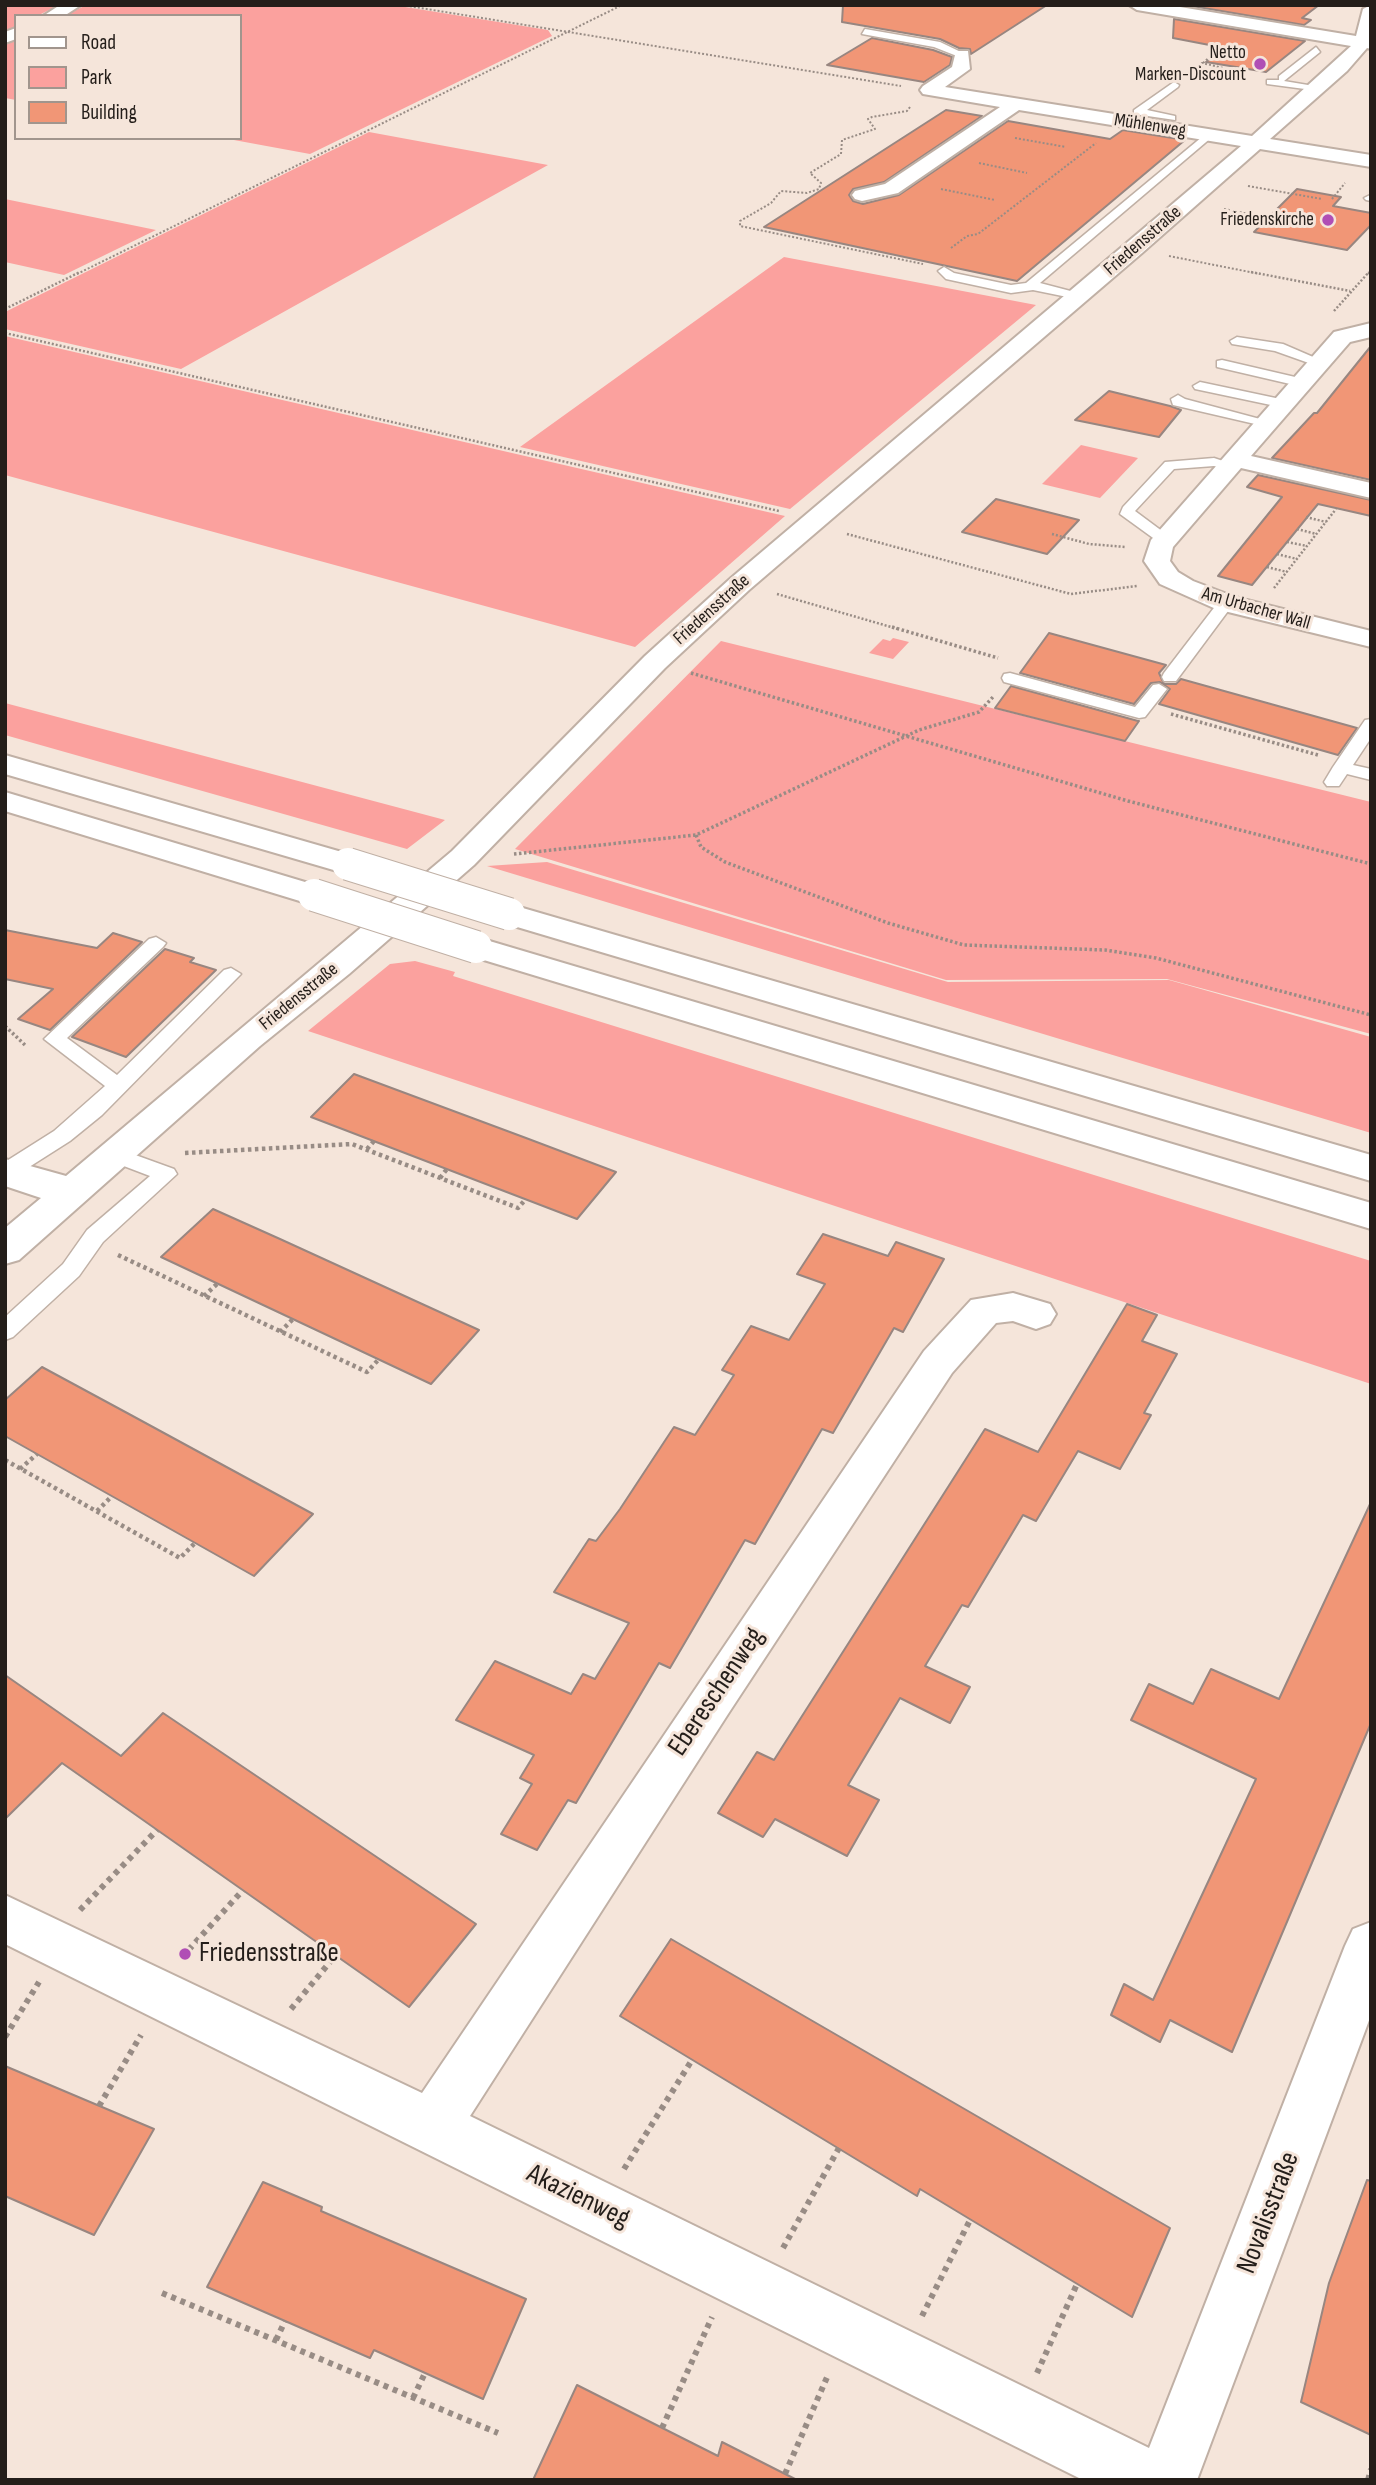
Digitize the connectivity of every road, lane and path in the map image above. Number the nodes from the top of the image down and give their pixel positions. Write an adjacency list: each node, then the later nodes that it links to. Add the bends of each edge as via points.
1 (73, 5): 6 (main road)
2 (402, 5): 7 (path)
3 (622, 5): 7 (path)
4 (1137, 5): 10 (main road)
5 (1371, 9): 10 (main road)
6 (55, 14)
7 (568, 32): 17 (path); 41 (path)
8 (865, 32): 12 (lane, via 936,44)
9 (1224, 41): 13 (path, via 1216,47 1222,48)
10 (1367, 44): 16 (main road, Friedensstraße)
11 (1317, 50): 16 (lane, via 1277,79)
12 (962, 55): 17 (main road, via 961,69)
13 (1202, 63): 14 (path); 15 (path)
14 (1232, 70)
15 (1174, 85): 19 (lane, via 1138,112)
16 (1319, 87): 22 (main road, Friedensstraße)
17 (929, 90): 18 (main road, Mühlenweg)
18 (1016, 104): 20 (main road); 21 (main road, Mühlenweg)
19 (1171, 118)
20 (977, 131): 23 (path); 24 (main road)
21 (1208, 135): 22 (main road, Mühlenweg); 38 (lane, via 1032,282)
22 (1254, 143): 25 (main road, Mühlenweg); 27 (main road, Friedensstraße)
23 (1066, 147)
24 (940, 156): 26 (path); 28 (main road)
25 (1371, 161)
26 (1027, 173)
27 (1213, 180): 31 (path); 36 (main road, Friedensstraße)
28 (903, 181): 29 (main road, via 891,189); 33 (path)
29 (862, 195)
30 (1335, 195): 32 (path)
31 (1322, 199)
32 (1332, 199)
33 (995, 200)
34 (1217, 208): 35 (path, via 1249,214 1242,221)
35 (1262, 225)
36 (1135, 249): 39 (path); 40 (main road, Friedensstraße)
37 (944, 271): 38 (lane, via 1011,289)
38 (1035, 286): 40 (lane)
39 (1350, 291)
40 (1078, 297): 54 (main road, Friedensstraße)
41 (5, 309)
42 (1366, 330): 45 (main road, via 1342,337)
43 (5, 333): 54 (path)
44 (1237, 341): 45 (lane, via 1278,347)
45 (1320, 363): 47 (main road)
46 (1222, 365): 47 (lane)
47 (1303, 383): 50 (main road)
48 (1200, 386): 50 (lane)
49 (1178, 399): 50 (lane)
50 (1276, 414): 51 (main road)
51 (1234, 463): 52 (main road); 60 (main road); 60 (lane, via 1170,464 1128,510)
52 (1362, 489): 55 (path)
53 (1306, 517): 55 (path)
54 (813, 521): 66 (path, via 1071,594); 67 (main road, Friedensstraße)
55 (1326, 522): 58 (path)
56 (1297, 529): 58 (path)
57 (1052, 534): 60 (path, via 1109,547)
58 (1316, 534): 61 (path)
59 (1287, 542): 61 (path)
60 (1163, 543): 66 (main road, via 1157,561)
61 (1307, 546): 63 (path)
62 (1277, 554): 63 (path)
63 (1297, 559): 65 (path)
64 (1267, 567): 65 (path)
65 (1287, 572): 69 (path)
66 (1169, 578): 68 (main road, Am Urbacher Wall)
67 (740, 584): 72 (path); 73 (main road, Friedensstraße)
68 (1226, 603): 69 (main road, Am Urbacher Wall); 75 (lane)
69 (1257, 611): 71 (main road, Am Urbacher Wall)
70 (956, 638): 72 (path)
71 (1371, 639)
72 (950, 644): 74 (path)
73 (655, 662): 80 (path); 88 (main road, Friedensstraße)
74 (1009, 669): 76 (lane, via 1139,713); 80 (path, via 979,712)
75 (1164, 683): 76 (lane)
76 (1144, 707): 78 (path)
77 (1206, 717): 78 (path)
78 (1202, 723): 82 (path)
79 (1371, 724): 84 (lane)
80 (905, 737): 87 (path); 89 (path, via 1128,802)
81 (1281, 738): 82 (path)
82 (1278, 744): 84 (path)
83 (5, 764): 98 (main road, bridge)
84 (1340, 770): 85 (lane)
85 (1371, 775)
86 (5, 801): 104 (main road, bridge)
87 (696, 835): 88 (path); 92 (path, via 701,847 725,862 888,923 964,945 1105,950 1156,958)
88 (463, 858): 97 (main road, Friedensstraße, via 248,1038)
89 (1371, 864)
90 (156, 943): 93 (lane, via 54,1039)
91 (231, 974): 93 (lane)
92 (1371, 1015)
93 (119, 1086): 100 (lane, via 62,1136)
94 (374, 1141): 95 (path)
95 (367, 1149): 96 (path, via 352,1144); 101 (path)
96 (180, 1153)
97 (116, 1156): 102 (main road, Friedensstraße); 105 (lane, via 166,1174)
98 (1371, 1168)
99 (447, 1169): 101 (path)
100 (6, 1172): 102 (main road)
101 (440, 1178): 103 (path, via 518,1208)
102 (75, 1191): 106 (main road, Friedensstraße)
103 (525, 1200)
104 (1371, 1216)
105 (91, 1242): 108 (path); 111 (lane, via 71,1270)
106 (5, 1250)
107 (217, 1284): 108 (path)
108 (204, 1296): 112 (path)
109 (1036, 1314): 130 (main road, Ebereschenweg, via 1013,1307 985,1310 938,1362)
110 (293, 1319): 112 (path)
111 (5, 1331)
112 (280, 1332): 113 (path, via 367,1372)
113 (379, 1359)
114 (37, 1454): 116 (path)
115 (5, 1460): 116 (path)
116 (20, 1469): 118 (path)
117 (112, 1496): 118 (path)
118 (97, 1511): 119 (path, via 180,1558)
119 (195, 1543)
120 (157, 1829): 122 (path)
121 (243, 1890): 125 (path)
122 (39, 1934): 125 (main road, Akazienweg); 126 (path)
123 (335, 1956): 127 (path)
124 (1364, 1981): 149 (main road, Novalisstraße)
125 (159, 1992): 127 (main road, Akazienweg); 129 (path)
126 (5, 2037)
127 (262, 2043): 130 (main road, Akazienweg)
128 (692, 2060): 132 (path)
129 (99, 2106)
130 (432, 2126): 132 (main road, Akazienweg)
131 (839, 2148): 134 (path)
132 (599, 2207): 134 (main road, Akazienweg)
133 (970, 2220): 140 (path)
134 (746, 2280): 138 (main road, Akazienweg); 144 (path)
135 (1077, 2284): 143 (path)
136 (162, 2293): 139 (path)
137 (285, 2321): 139 (path)
138 (848, 2331): 140 (main road, Akazienweg); 147 (path)
139 (276, 2340): 142 (path)
140 (901, 2357): 143 (main road, Akazienweg)
141 (425, 2373): 142 (path)
142 (413, 2398): 145 (path)
143 (1018, 2414): 148 (main road, Akazienweg)
144 (662, 2428)
145 (498, 2433)
146 (1371, 2469): 150 (path)
147 (785, 2474)
148 (1148, 2480)
149 (1167, 2480)
150 (1368, 2480)

